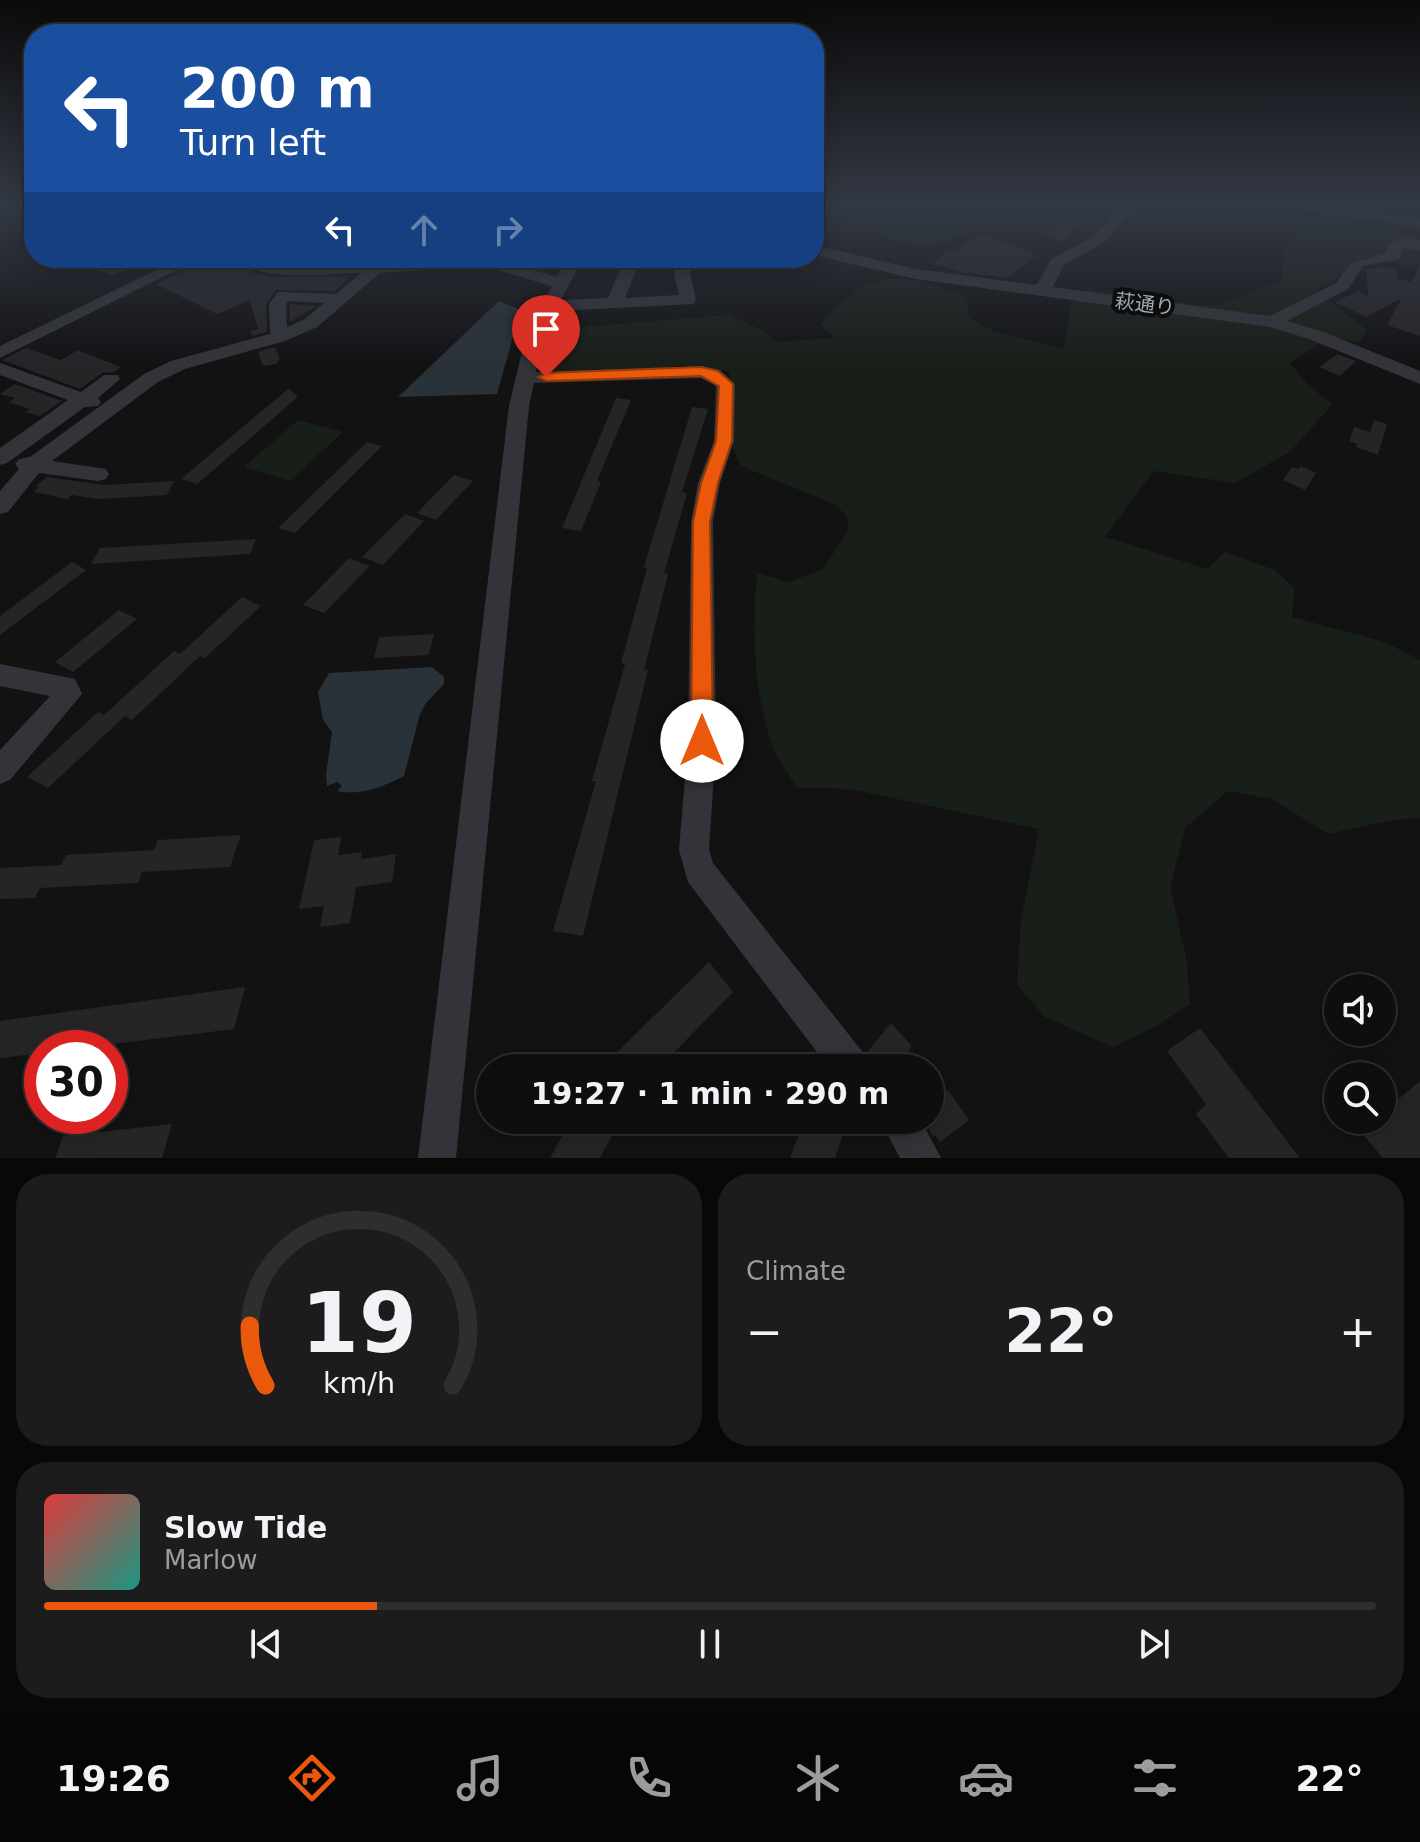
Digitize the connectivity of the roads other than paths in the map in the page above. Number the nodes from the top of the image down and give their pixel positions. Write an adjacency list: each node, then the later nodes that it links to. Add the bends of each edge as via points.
1 (848, 258): 14 (street, 萩通り, via 916,274)
2 (1064, 258): 14 (street)
3 (1386, 258): 18 (street, via 1361,264 1342,286)
4 (173, 268): 20 (street)
5 (266, 268): 6 (street)
6 (309, 268)
7 (362, 268): 13 (street)
8 (390, 268): 13 (street)
9 (500, 268): 15 (street)
10 (570, 268): 15 (street)
11 (629, 268): 17 (street)
12 (681, 268): 17 (street, via 688,300)
13 (376, 269): 16 (street)
14 (1040, 290): 18 (street, 萩通り)
15 (557, 295): 17 (street); 22 (street, via 535,335)
16 (340, 299): 19 (street, via 311,323); 19 (street, via 284,296 277,304)
17 (614, 304)
18 (1272, 322): 23 (street, 萩通り)
19 (279, 337): 26 (street, via 165,370)
20 (0, 353)
21 (0, 369): 25 (street)
22 (524, 378): 33 (street, via 701,372 726,384 724,441 702,522 702,741 694,850 699,871); 35 (street, via 509,475)
23 (1420, 378)
24 (111, 379): 25 (street)
25 (81, 400): 26 (street); 27 (street)
26 (108, 408): 28 (street)
27 (0, 460): 28 (street)
28 (35, 464): 29 (street); 30 (street)
29 (98, 474)
30 (0, 506)
31 (0, 675): 32 (street, via 66,687 69,694)
32 (0, 771)
33 (841, 1054)
34 (907, 1134): 36 (street)
35 (437, 1158)
36 (922, 1158)

